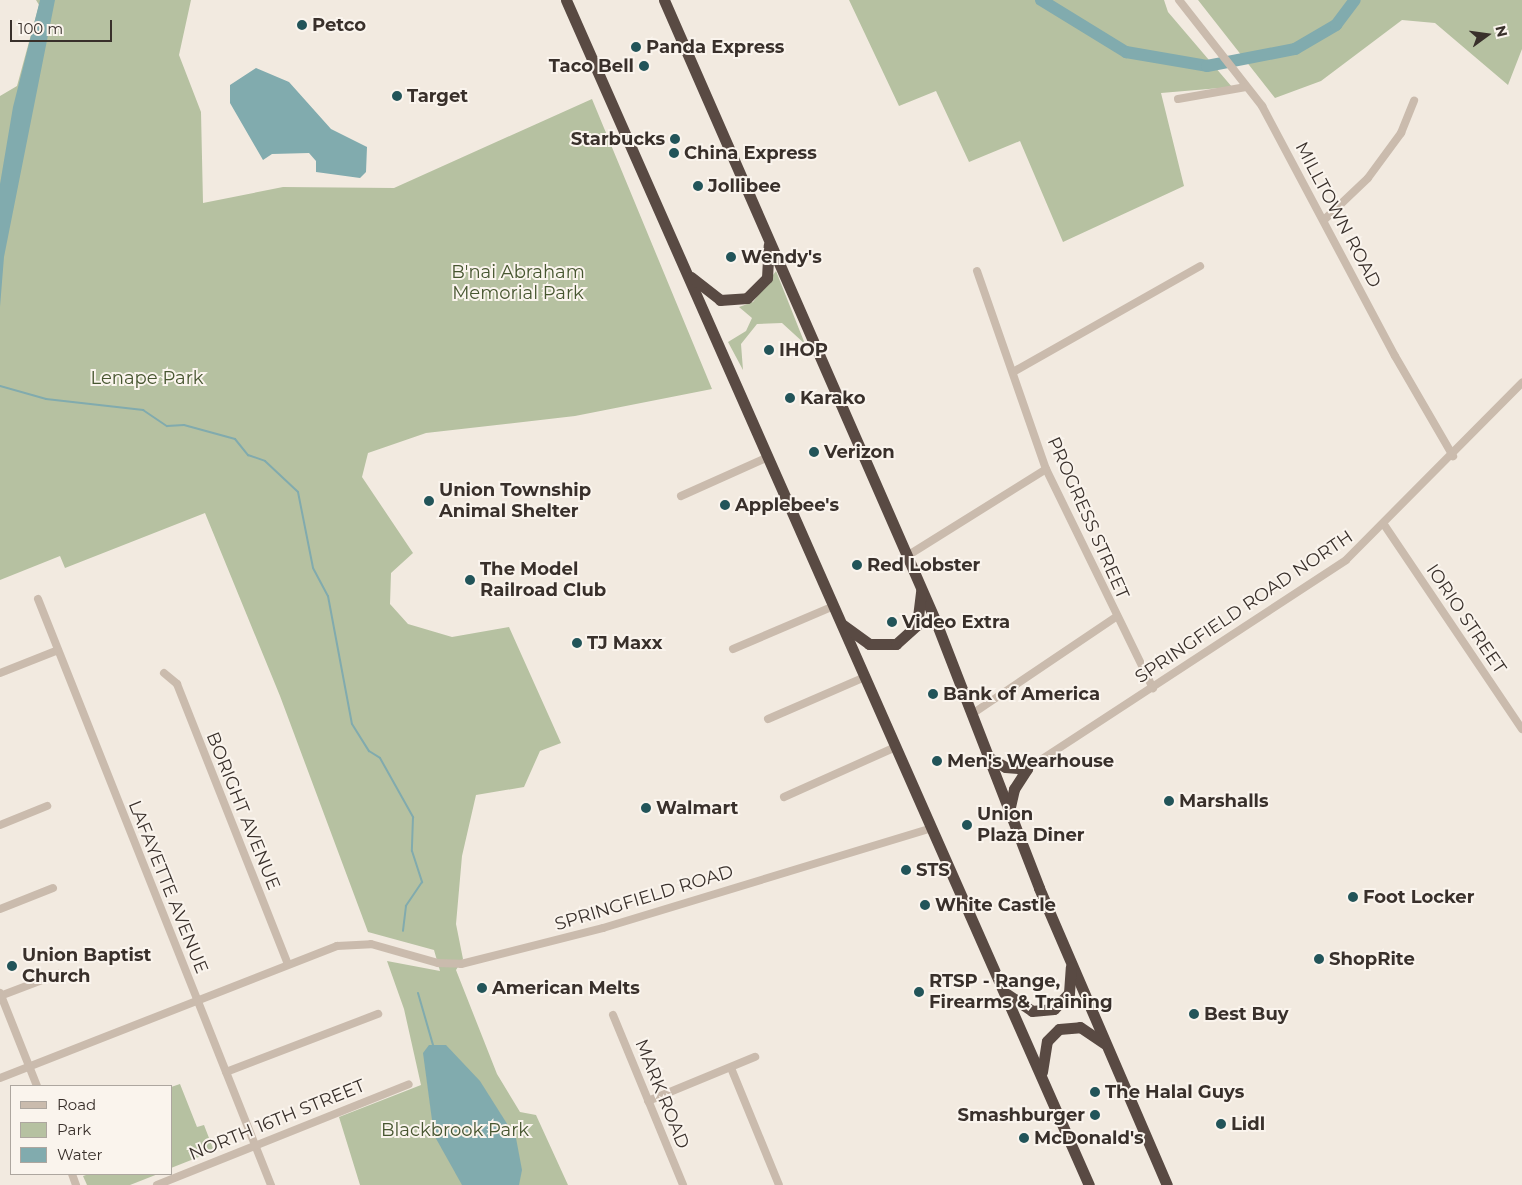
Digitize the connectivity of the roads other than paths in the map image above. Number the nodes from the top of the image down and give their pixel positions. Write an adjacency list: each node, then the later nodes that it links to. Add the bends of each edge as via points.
1 (566, 0): 11 (highway)
2 (664, 0): 8 (highway)
3 (1179, 0): 4 (street, MILLTOWN ROAD)
4 (1246, 86): 5 (street); 7 (street, MILLTOWN ROAD)
5 (1178, 99)
6 (1414, 100): 7 (street, via 1401,133 1368,178)
7 (1325, 219): 14 (street, MILLTOWN ROAD, via 1395,356)
8 (768, 238): 11 (highway, via 768,278 747,298 720,300); 19 (highway, via 819,344)
9 (1200, 266): 12 (street)
10 (977, 271): 12 (street, PROGRESS STREET)
11 (688, 274): 15 (highway)
12 (1013, 372): 16 (street, PROGRESS STREET)
13 (1522, 383): 14 (street, SPRINGFIELD ROAD NORTH)
14 (1453, 456): 18 (street, SPRINGFIELD ROAD NORTH)
15 (768, 457): 17 (street); 22 (highway)
16 (1046, 469): 19 (street); 23 (street, PROGRESS STREET)
17 (681, 496)
18 (1385, 526): 30 (street, SPRINGFIELD ROAD NORTH, via 1324,576); 33 (street, IORIO STREET)
19 (907, 556): 20 (highway)
20 (921, 586): 24 (highway, via 917,624 901,642 874,645); 31 (highway)
21 (38, 599): 26 (street, LAFAYETTE AVENUE)
22 (834, 606): 24 (highway); 25 (street)
23 (1116, 618): 30 (street, PROGRESS STREET); 31 (street)
24 (841, 624): 29 (highway)
25 (733, 649)
26 (58, 650): 27 (street); 49 (street, LAFAYETTE AVENUE)
27 (0, 673)
28 (164, 673): 45 (street, BORIGHT AVENUE, via 177,684)
29 (865, 677): 32 (street); 34 (highway)
30 (1154, 688): 36 (street, SPRINGFIELD ROAD NORTH)
31 (972, 714): 35 (highway)
32 (768, 719)
33 (1522, 729)
34 (896, 746): 37 (street); 41 (highway)
35 (988, 758): 36 (highway, via 1005,767); 39 (highway)
36 (1027, 769): 39 (highway, via 1014,789)
37 (784, 797)
38 (47, 806): 40 (street)
39 (1009, 813): 44 (highway)
40 (0, 825)
41 (932, 828): 45 (street, SPRINGFIELD ROAD, via 603,928 470,963 438,963 362,943 330,948); 47 (highway)
42 (54, 888): 43 (street)
43 (0, 909)
44 (1070, 962): 47 (highway, via 1069,993 1054,1009 1032,1011); 52 (highway)
45 (288, 964): 49 (street)
46 (58, 974): 48 (street)
47 (1006, 993): 57 (highway)
48 (0, 995): 54 (street)
49 (197, 1000): 54 (street); 56 (street, LAFAYETTE AVENUE)
50 (378, 1014): 56 (street)
51 (613, 1015): 61 (street, MARK ROAD)
52 (1108, 1048): 57 (highway, via 1084,1029 1059,1029 1046,1045); 68 (highway)
53 (756, 1057): 55 (street)
54 (29, 1067): 58 (street); 60 (street)
55 (731, 1068): 61 (street); 67 (street)
56 (226, 1072): 62 (street, LAFAYETTE AVENUE)
57 (1042, 1076): 63 (highway)
58 (0, 1078)
59 (409, 1084): 62 (street, NORTH 16TH STREET)
60 (37, 1085)
61 (648, 1101): 66 (street, MARK ROAD)
62 (255, 1146): 64 (street, NORTH 16TH STREET); 65 (street, LAFAYETTE AVENUE)
63 (1085, 1184)
64 (156, 1185)
65 (271, 1185)
66 (683, 1185)
67 (779, 1185)
68 (1167, 1185)

